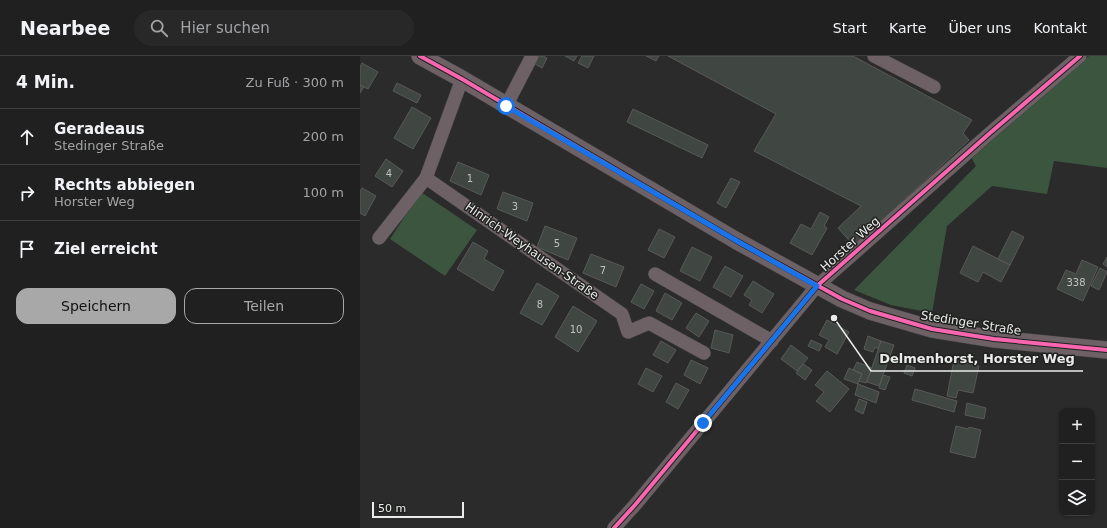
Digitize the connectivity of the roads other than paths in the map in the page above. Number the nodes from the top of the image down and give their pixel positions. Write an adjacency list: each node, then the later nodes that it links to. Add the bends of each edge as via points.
1 (420, 56): 5 (main road, Stedinger Straße)
2 (532, 56): 7 (street)
3 (874, 56): 6 (street)
4 (1080, 56): 11 (street, Horster Weg)
5 (462, 79): 7 (main road, Stedinger Straße); 8 (street)
6 (934, 87)
7 (506, 106): 11 (main road, Stedinger Straße)
8 (426, 178): 9 (street); 14 (street, Hinrich-Weyhausen-Straße, via 622,314 628,332 649,323)
9 (380, 238)
10 (655, 274): 12 (street)
11 (817, 286): 12 (street, Horster Weg); 13 (main road, Stedinger Straße, via 870,311 932,329 994,339)
12 (772, 341): 15 (street, Horster Weg)
13 (1107, 350)
14 (704, 353)
15 (614, 528)

